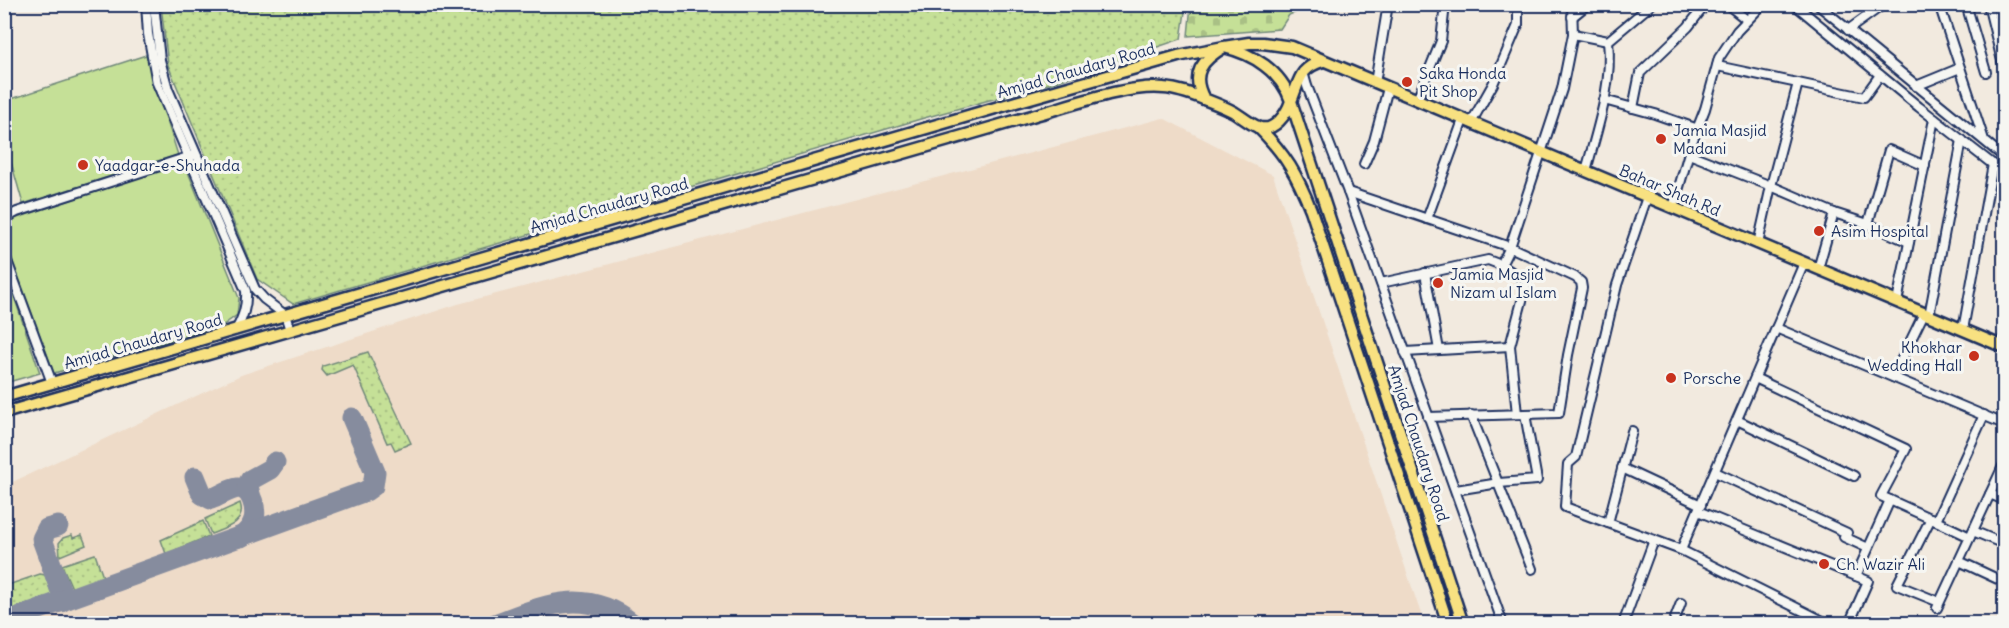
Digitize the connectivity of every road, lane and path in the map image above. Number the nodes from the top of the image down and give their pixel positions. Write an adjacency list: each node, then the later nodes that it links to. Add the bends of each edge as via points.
1 (146, 4): 48 (street, via 157,83)
2 (154, 4): 48 (street, via 164,75)
3 (1388, 4): 32 (street)
4 (1445, 4): 36 (street, via 1441,41)
5 (1518, 4): 41 (street, via 1518,25 1493,84)
6 (1572, 4): 18 (street)
7 (1588, 4): 18 (street)
8 (1652, 4): 22 (street)
9 (1706, 4): 39 (street, via 1640,73)
10 (1727, 4): 19 (street)
11 (1763, 4): 19 (street)
12 (1794, 4): 30 (street)
13 (1817, 4): 20 (street)
14 (1884, 4): 20 (street)
15 (1939, 4): 26 (street)
16 (1966, 4): 29 (street)
17 (1988, 4): 27 (street)
18 (1572, 17): 21 (street)
19 (1747, 20): 25 (street, via 1724,47)
20 (1848, 30): 33 (street)
21 (1573, 34): 22 (street); 46 (street, via 1562,89)
22 (1608, 41): 37 (street, via 1610,57)
23 (1224, 47): 24 (main road, Amjad Chaudary Road, via 1249,42 1292,47); 35 (main road, via 1204,60 1198,71); 38 (main road, via 1267,66); 73 (main road, Amjad Chaudary Road, via 1178,56 1016,102)
24 (1323, 61): 28 (main road); 32 (main road, Bahar Shah Rd)
25 (1717, 66): 31 (street); 43 (street)
26 (1960, 68): 33 (street); 45 (street)
27 (2004, 69)
28 (1303, 72): 38 (main road); 56 (street)
29 (1986, 72)
30 (1880, 75): 31 (street, via 1864,96); 40 (street)
31 (1798, 82): 55 (street)
32 (1375, 83): 34 (main road, Bahar Shah Rd)
33 (1916, 86): 45 (street)
34 (1388, 88): 36 (main road, Bahar Shah Rd); 50 (street)
35 (1204, 99): 42 (main road); 77 (main road, Amjad Chaudary Road, via 1163,88 1119,93)
36 (1417, 100): 41 (main road, Bahar Shah Rd)
37 (1604, 100): 39 (street); 53 (street)
38 (1292, 101): 42 (main road, via 1278,123); 119 (main road, Amjad Chaudary Road)
39 (1633, 108): 43 (street)
40 (1934, 119): 44 (street); 52 (street)
41 (1467, 122): 46 (main road, Bahar Shah Rd); 61 (street)
42 (1258, 128): 118 (main road, Amjad Chaudary Road, via 1287,160 1311,210)
43 (1698, 129): 47 (street)
44 (1962, 140): 51 (street); 74 (street)
45 (1984, 141): 49 (street)
46 (1542, 153): 53 (main road, Bahar Shah Rd); 65 (street)
47 (1689, 154): 55 (street); 58 (street)
48 (193, 156): 60 (street); 73 (street, via 255,289); 76 (street, via 246,291 245,311)
49 (2004, 157)
50 (1364, 164)
51 (1993, 164): 54 (street); 78 (street)
52 (1925, 166): 62 (street, via 1889,150); 63 (street)
53 (1586, 171): 57 (main road, Bahar Shah Rd)
54 (2004, 172)
55 (1771, 186): 59 (street); 64 (street)
56 (1348, 192): 61 (street); 71 (street)
57 (1647, 197): 58 (main road, Bahar Shah Rd); 107 (street, via 1617,285 1576,457 1568,464 1565,507)
58 (1673, 208): 64 (main road, Bahar Shah Rd)
59 (1834, 213): 62 (street); 69 (street)
60 (4, 219)
61 (1427, 219): 65 (street)
62 (1868, 224): 63 (street)
63 (1910, 242): 72 (street)
64 (1758, 244): 67 (main road, Bahar Shah Rd)
65 (1510, 247): 68 (street); 89 (street, via 1575,277 1582,288 1559,413)
66 (4, 254): 86 (street)
67 (1804, 263): 69 (main road, Bahar Shah Rd); 75 (street)
68 (1501, 265): 70 (street, via 1488,260); 80 (street, via 1527,282)
69 (1818, 269): 72 (main road, Bahar Shah Rd)
70 (1425, 273): 71 (street); 82 (street)
71 (1381, 283): 83 (street)
72 (1897, 302): 74 (main road, Bahar Shah Rd)
73 (285, 315): 76 (main road, Amjad Chaudary Road); 77 (street)
74 (1927, 315): 78 (main road, Bahar Shah Rd); 84 (street)
75 (1776, 328): 84 (street); 85 (street)
76 (236, 330): 86 (main road, Amjad Chaudary Road)
77 (290, 330): 88 (main road, Amjad Chaudary Road)
78 (1963, 330): 81 (main road, Bahar Shah Rd)
79 (2004, 334): 81 (street)
80 (1510, 346): 82 (street); 89 (street)
81 (2003, 347)
82 (1439, 350): 83 (street)
83 (1405, 352): 92 (street)
84 (1893, 377): 91 (street)
85 (1755, 378): 93 (street); 103 (street, via 1906,449 1881,496)
86 (52, 383): 87 (main road, Amjad Chaudary Road)
87 (4, 397)
88 (4, 413)
89 (1521, 414): 90 (street); 100 (street, via 1537,480)
90 (1471, 415): 92 (street); 100 (street)
91 (1984, 415): 94 (street); 106 (street)
92 (1428, 417): 101 (street)
93 (1737, 420): 98 (street); 99 (street)
94 (2004, 424)
95 (1632, 431): 97 (street)
96 (2004, 464): 102 (street)
97 (1622, 468): 105 (street); 107 (street)
98 (1715, 472): 105 (street); 111 (street, via 1847,533 1844,537)
99 (1854, 476)
100 (1499, 483): 101 (street); 114 (street)
101 (1456, 490): 120 (street)
102 (1990, 494): 104 (street); 108 (street)
103 (1890, 500): 106 (street); 111 (street)
104 (2004, 501)
105 (1699, 508): 112 (street); 115 (street)
106 (1934, 520): 108 (street); 113 (street, via 1897,585 1938,605)
107 (1608, 523): 109 (street)
108 (1972, 534): 110 (street); 113 (street)
109 (1654, 540): 112 (street); 121 (street)
110 (2004, 544)
111 (1868, 548): 115 (street)
112 (1681, 550): 123 (street)
113 (1959, 561): 116 (street)
114 (1532, 569)
115 (1856, 576): 124 (street, via 1868,581)
116 (2004, 582)
117 (1681, 603): 122 (street)
118 (1448, 624)
119 (1463, 624)
120 (1503, 624)
121 (1623, 624)
122 (1673, 624)
123 (1829, 624)
124 (1849, 624)

